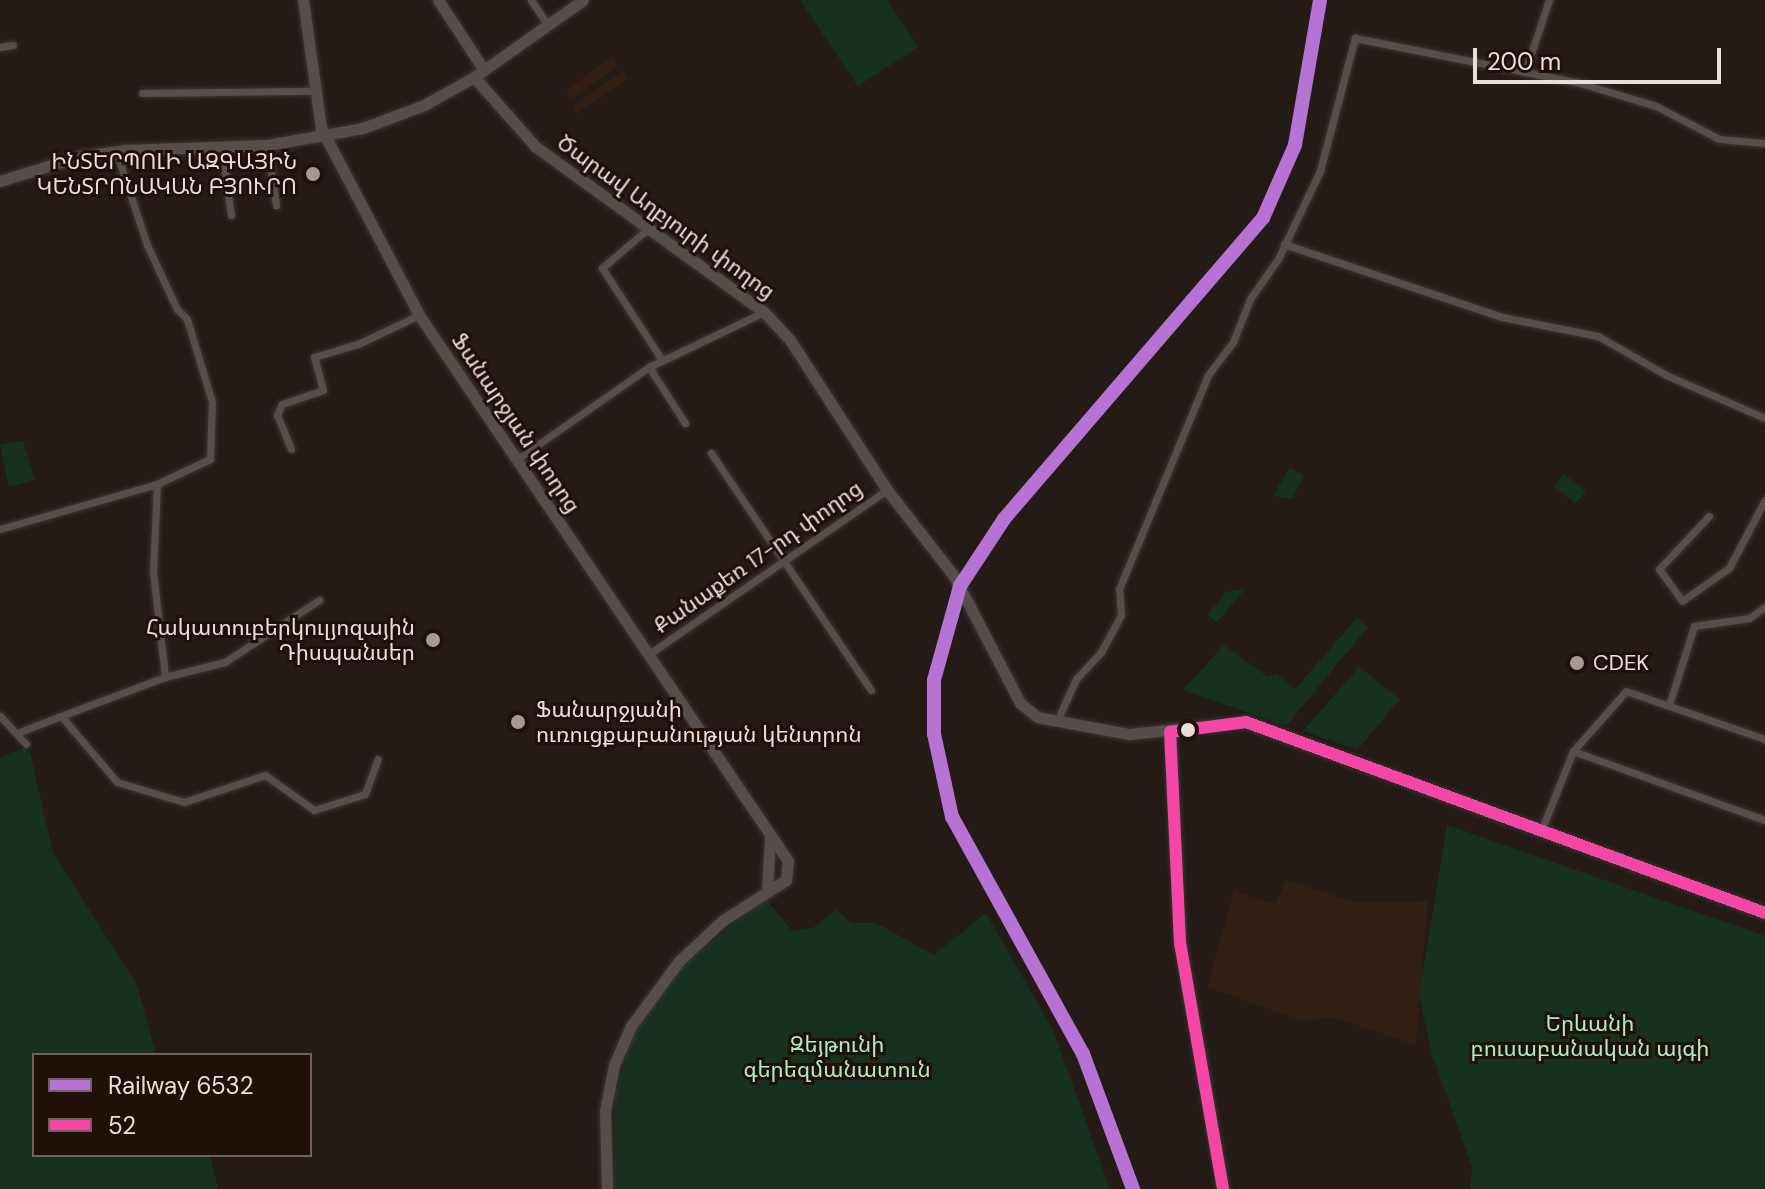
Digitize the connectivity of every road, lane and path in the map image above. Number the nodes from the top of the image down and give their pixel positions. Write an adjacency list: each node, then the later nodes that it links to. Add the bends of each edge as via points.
1 (303, 0): 12 (main road, Ֆանարջյան փողոց)
2 (438, 0): 9 (main road)
3 (531, 0): 6 (street)
4 (583, 0): 6 (main road)
5 (1549, 0): 10 (street)
6 (548, 25): 9 (main road)
7 (13, 45): 8 (street)
8 (0, 47)
9 (484, 70): 11 (main road)
10 (1525, 72): 15 (street, via 1637,99 1719,139); 23 (street, via 1355,38 1336,128)
11 (474, 77): 14 (main road, via 424,105); 22 (main road, Ծարավ Աղբյուրի փողոց, via 536,147)
12 (313, 91): 13 (street); 14 (main road, Ֆանարջյան փողոց)
13 (142, 93)
14 (326, 138): 17 (main road); 25 (main road, Ֆանարջյան փողոց)
15 (1765, 143)
16 (221, 145): 17 (main road); 18 (main road); 21 (street)
17 (267, 145): 20 (street)
18 (116, 151): 19 (main road); 33 (street, via 147,245 177,309 187,319 212,402 208,462)
19 (0, 181)
20 (276, 205)
21 (231, 215)
22 (650, 227): 24 (main road, Ծարավ Աղբյուրի փողոց); 26 (street, via 602,268)
23 (1284, 244): 28 (street, via 1502,317 1598,336 1666,375); 47 (street, via 1250,299 1233,342 1208,375 1119,589 1121,615 1101,652 1076,679)
24 (764, 312): 26 (street); 34 (main road, Ծարավ Աղբյուրի փողոց, via 790,340)
25 (419, 315): 30 (street, via 358,344 314,357 323,390 282,404 277,415); 32 (main road, Ֆանարջյան փողոց)
26 (662, 360): 27 (street)
27 (649, 367): 29 (street); 32 (street)
28 (1765, 418)
29 (685, 423)
30 (291, 449)
31 (711, 453): 38 (street)
32 (516, 460): 41 (main road, Ֆանարջյան փողոց)
33 (157, 484): 37 (street); 42 (street, via 153,571)
34 (887, 490): 38 (street, Քանաքեռ 17-րդ փողոց); 47 (main road, Ծարավ Աղբյուրի փողոց, via 960,586 1020,703)
35 (1765, 500): 36 (street, via 1729,568 1682,601 1659,569)
36 (1709, 516)
37 (0, 529)
38 (784, 561): 41 (street, Քանաքեռ 17-րդ փողոց); 43 (street)
39 (319, 600): 42 (street, via 225,662)
40 (1765, 607): 44 (street, via 1749,618 1694,626)
41 (649, 654): 56 (main road, Ֆանարջյան փողոց)
42 (165, 677): 46 (street)
43 (871, 690)
44 (1669, 705): 50 (street); 52 (street, via 1623,692)
45 (0, 716): 49 (street)
46 (61, 716): 49 (street); 53 (street, via 117,782 184,802 265,775 314,810 365,794)
47 (1056, 723): 48 (main road, Ծարավ Աղբյուրի փողոց, via 1129,734)
48 (1170, 732): 55 (main road, Ծարավ Աղբյուրի փողոց, via 1246,722); 60 (main road, via 1180,943)
49 (17, 733): 51 (street)
50 (1765, 739)
51 (26, 744)
52 (1573, 751): 54 (street); 55 (street)
53 (378, 759)
54 (1765, 820)
55 (1541, 831): 58 (main road, Ծարավ Աղբյուրի փողոց)
56 (770, 836): 57 (main road); 57 (main road, Ֆանարջյան փողոց, via 790,870 786,880)
57 (767, 891): 59 (main road, Ֆանարջյան փողոց, via 722,921 653,992 614,1065 605,1111)
58 (1765, 913)
59 (607, 1189)
60 (1223, 1189)

